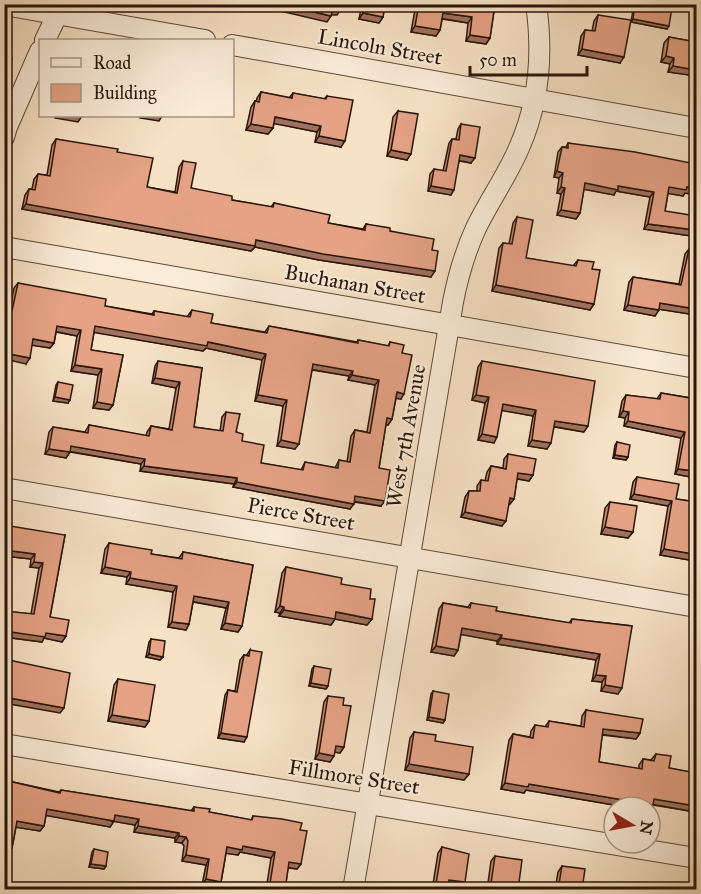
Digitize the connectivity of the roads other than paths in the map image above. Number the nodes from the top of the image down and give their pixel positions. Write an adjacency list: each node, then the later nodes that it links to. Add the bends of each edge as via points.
1 (536, 4): 8 (street, West 7th Avenue, via 540,47)
2 (4, 5): 3 (street)
3 (59, 9): 4 (street); 5 (street)
4 (45, 39)
5 (200, 39)
6 (234, 45): 8 (street, Lincoln Street)
7 (39, 53): 10 (street)
8 (534, 99): 9 (street, Lincoln Street); 12 (street, West 7th Avenue, via 521,145 466,251)
9 (696, 128)
10 (4, 137)
11 (4, 247): 12 (street, Buchanan Street)
12 (449, 325): 13 (street, Buchanan Street); 15 (street, West 7th Avenue)
13 (696, 368)
14 (4, 488): 15 (street, Pierce Street)
15 (410, 557): 16 (street, Pierce Street); 18 (street, West 7th Avenue)
16 (696, 607)
17 (4, 744): 18 (street, Fillmore Street)
18 (367, 804): 19 (street, Fillmore Street); 20 (street, West 7th Avenue)
19 (696, 858)
20 (353, 890)

